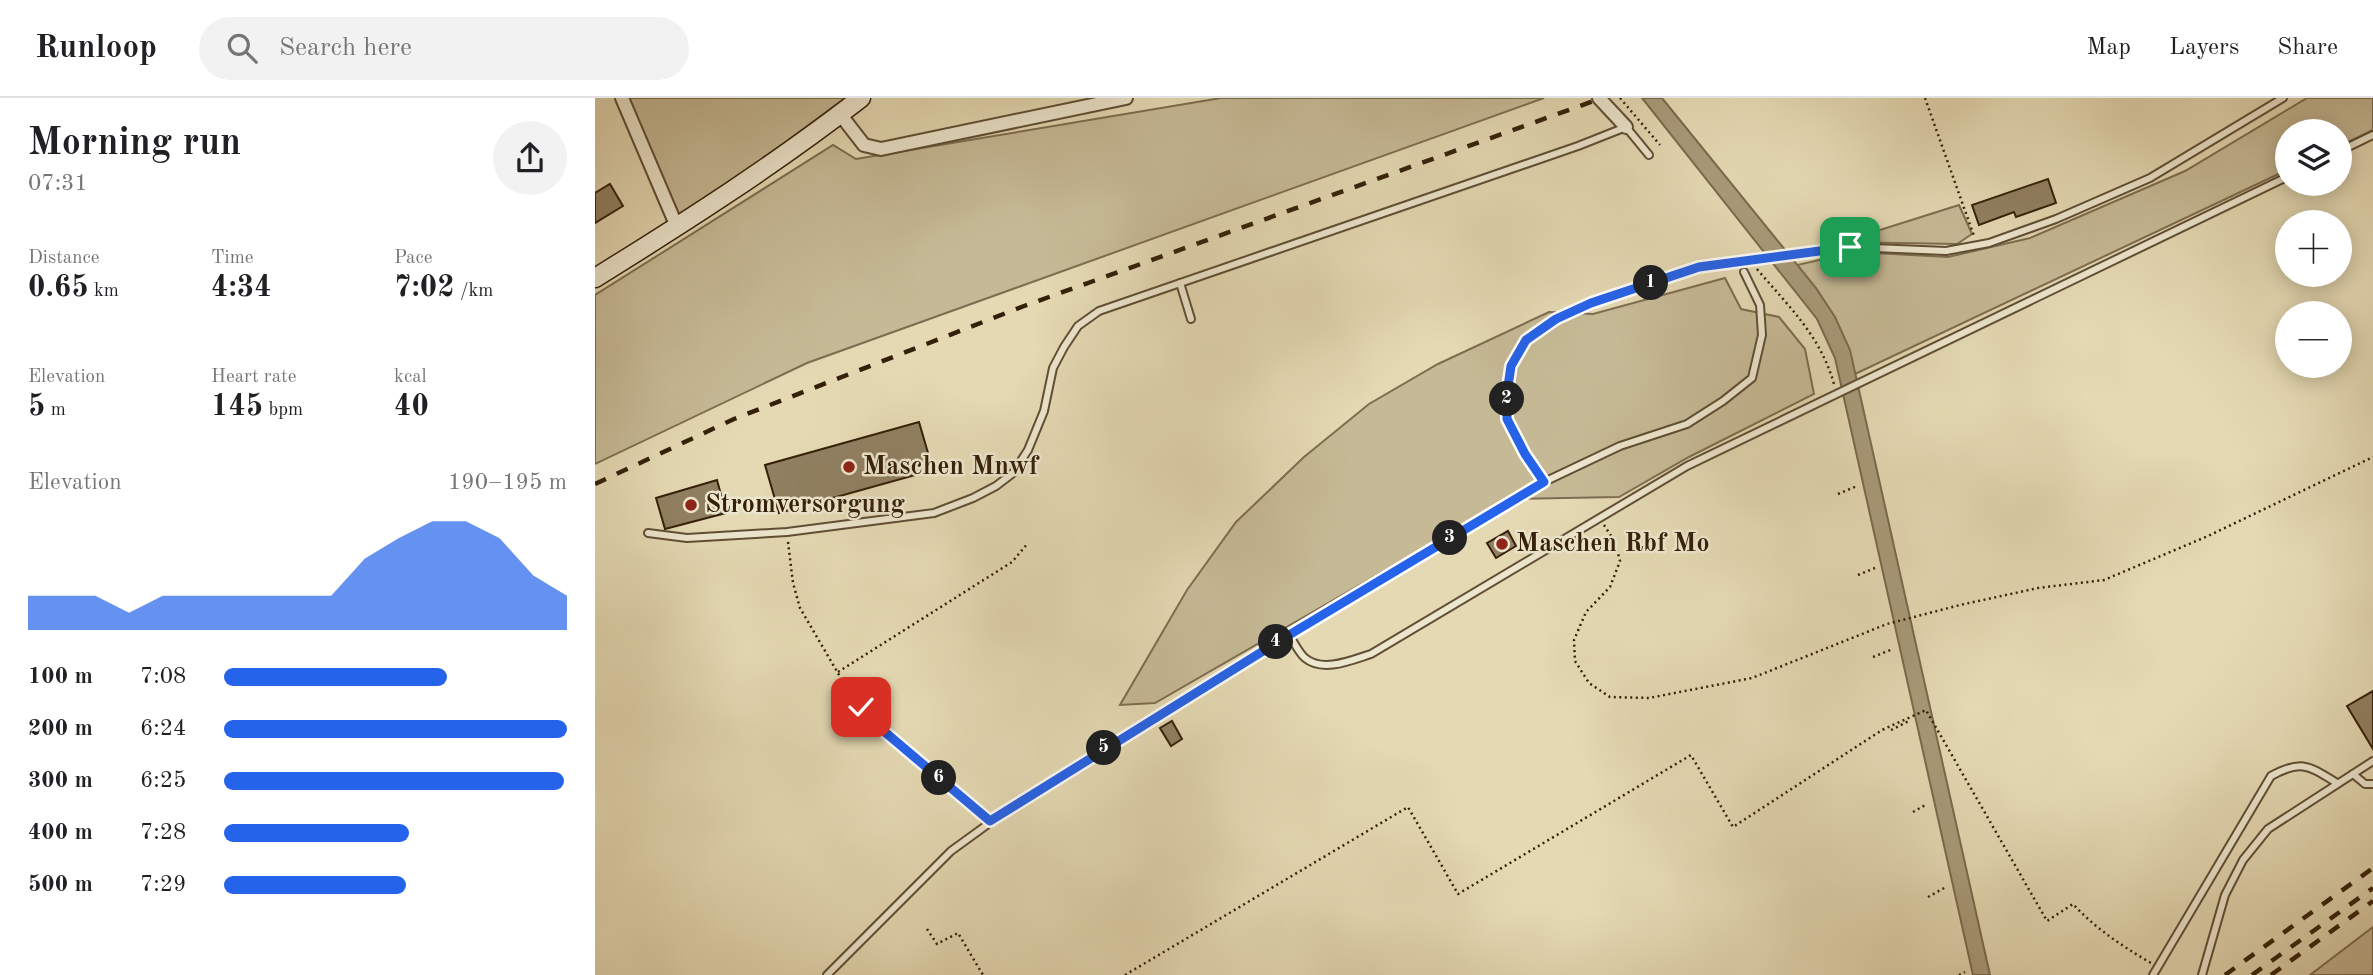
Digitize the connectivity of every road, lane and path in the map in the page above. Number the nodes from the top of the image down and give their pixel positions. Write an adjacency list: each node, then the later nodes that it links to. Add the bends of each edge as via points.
1 (622, 98): 15 (street)
2 (861, 98): 8 (main road)
3 (1126, 98): 8 (street, via 881,149 864,145)
4 (1599, 98): 9 (street)
5 (1620, 98): 11 (path)
6 (1925, 98): 16 (path)
7 (2283, 98): 16 (lane, via 2150,178 2056,219)
8 (840, 114): 15 (main road)
9 (1626, 127): 13 (lane); 20 (lane)
10 (2373, 135): 12 (lane)
11 (1660, 145)
12 (2352, 145)
13 (1649, 155)
14 (2275, 183): 27 (lane, via 1687,466)
15 (677, 227): 19 (main road)
16 (1977, 245): 24 (lane, via 1945,251 1850,247 1699,267 1556,319 1526,340 1511,366 1507,393 1507,419)
17 (1757, 268): 22 (path, via 1815,338)
18 (1744, 272): 24 (lane, via 1761,305 1762,335 1752,378 1686,424 1620,446)
19 (595, 278)
20 (1180, 283): 21 (lane); 28 (lane, via 1099,311 1078,326 1053,368 1044,411 1028,450 1013,473 996,486 934,513)
21 (1191, 320)
22 (1835, 387)
23 (2373, 457): 27 (path, via 2104,580 1959,605 1887,624 1752,678 1649,698 1611,696 1589,683 1575,661 1574,640 1586,612 1610,587 1621,561)
24 (1544, 482): 33 (lane)
25 (1857, 486): 26 (path)
26 (1838, 494)
27 (1600, 517): 33 (lane, via 1371,654 1318,664 1305,658)
28 (787, 532): 29 (lane, via 687,538); 36 (path, via 800,608)
29 (648, 533)
30 (1028, 543): 36 (path, via 1012,562)
31 (1875, 568): 32 (path)
32 (1858, 575)
33 (1289, 635): 45 (lane)
34 (1893, 649): 35 (path)
35 (1873, 657)
36 (838, 672): 45 (path, via 873,722)
37 (1909, 721): 38 (path)
38 (1891, 730)
39 (2373, 761): 40 (lane)
40 (2353, 774): 41 (lane); 42 (lane)
41 (2337, 783): 49 (lane, via 2310,766 2288,767 2271,776); 56 (lane, via 2268,829 2243,860 2225,895)
42 (2373, 785)
43 (1927, 804): 44 (path)
44 (1913, 812)
45 (990, 821): 51 (lane, via 951,851)
46 (1946, 887): 47 (path)
47 (1929, 897)
48 (927, 929): 52 (path, via 937,944 958,933)
49 (2157, 967): 53 (path, via 2093,925 2073,904 2047,921 1926,709 1882,730 1733,827 1691,755 1458,894 1408,807); 55 (lane)
50 (1965, 972): 54 (path)
51 (827, 975)
52 (983, 975)
53 (1125, 975)
54 (1959, 975)
55 (2153, 975)
56 (2201, 975)

